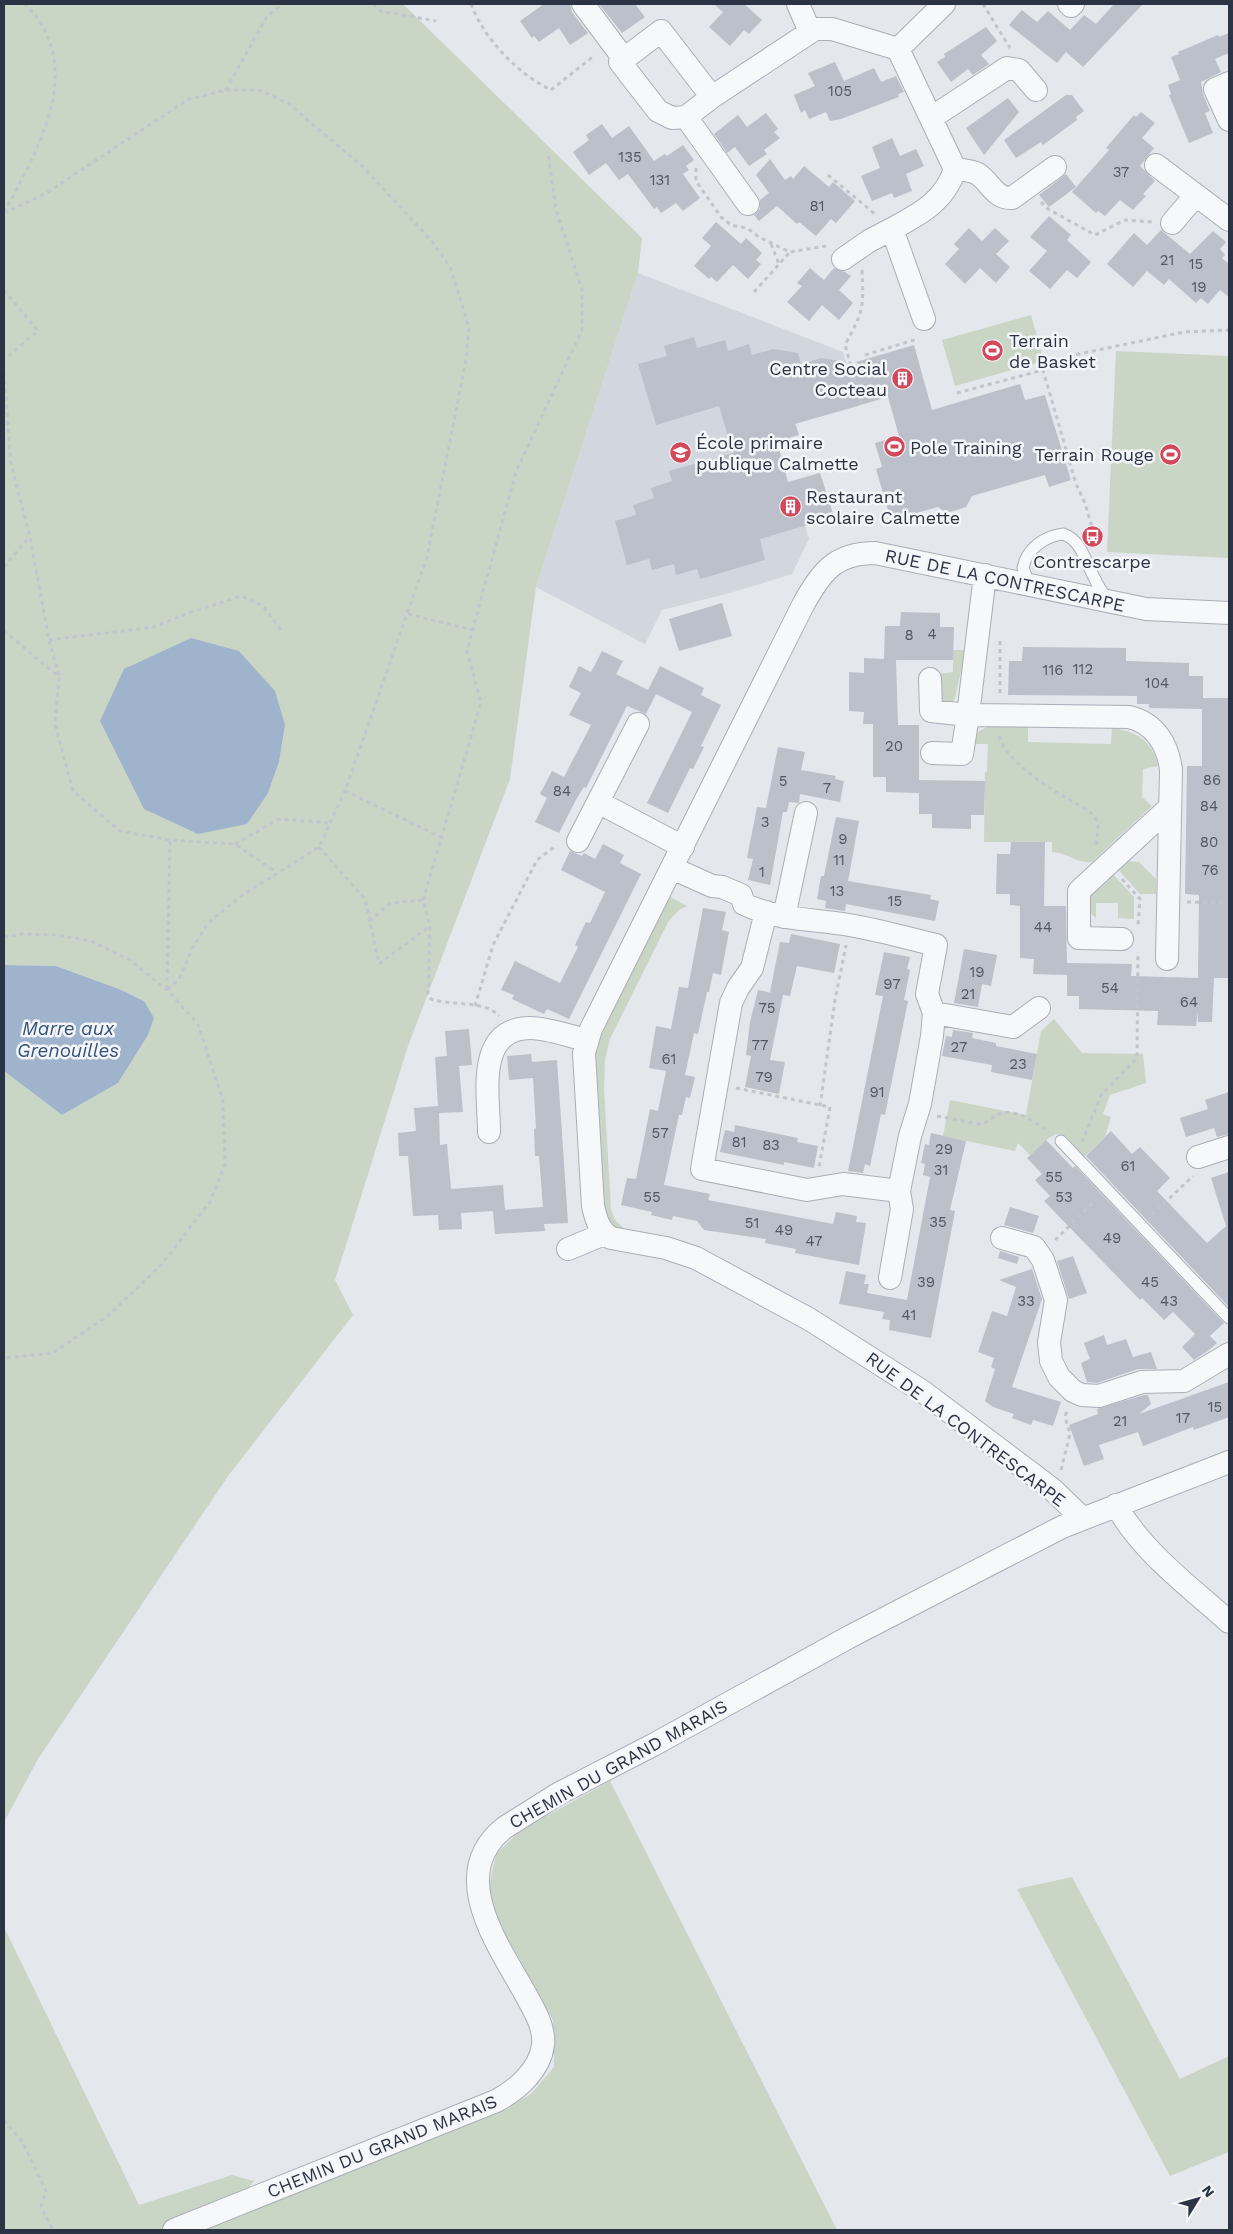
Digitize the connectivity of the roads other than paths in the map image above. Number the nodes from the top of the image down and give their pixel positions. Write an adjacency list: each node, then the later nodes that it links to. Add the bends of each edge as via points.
1 (583, 4): 8 (street)
2 (798, 4): 6 (street)
3 (944, 4): 7 (street)
4 (1069, 4): 5 (street)
5 (1073, 4)
6 (810, 32): 7 (street, via 832,29); 11 (street)
7 (898, 49): 13 (street)
8 (618, 50): 11 (street, via 661,31); 12 (street, via 620,62 658,112 672,118)
9 (1229, 82): 14 (street, via 1215,89)
10 (1036, 90): 13 (street, via 1023,74 1012,68 1001,70)
11 (712, 97): 12 (street)
12 (686, 117): 19 (street)
13 (931, 118): 17 (street)
14 (1229, 120)
15 (1156, 165): 18 (street)
16 (1055, 167): 17 (street, via 1012,198 1002,197 976,174)
17 (954, 169): 22 (street, via 946,188 933,204)
18 (1196, 195): 20 (street); 21 (street)
19 (748, 204)
20 (1229, 220)
21 (1172, 223)
22 (892, 229): 23 (street); 24 (street)
23 (852, 253)
24 (925, 327)
25 (986, 575): 26 (street, RUE DE LA CONTRESCARPE); 30 (street); 37 (street, RUE DE LA CONTRESCARPE, via 875,553 851,556 829,566 808,596)
26 (1030, 586): 27 (street, RUE DE LA CONTRESCARPE); 27 (lane, via 1023,573 1029,553 1043,540 1063,534 1078,545 1096,583)
27 (1110, 602): 28 (street, RUE DE LA CONTRESCARPE, via 1165,611)
28 (1229, 613)
29 (930, 679): 30 (street, via 931,711)
30 (968, 715): 32 (street, via 962,754); 34 (street, via 1137,719 1154,730 1166,749 1171,770)
31 (638, 724): 33 (street)
32 (932, 754)
33 (598, 802): 36 (street); 37 (street)
34 (1170, 807): 40 (street, via 1079,891 1079,938); 41 (street)
35 (806, 813): 39 (street)
36 (580, 837)
37 (683, 847): 38 (street, RUE DE LA CONTRESCARPE)
38 (672, 868): 39 (street, via 741,895 744,904); 44 (street, RUE DE LA CONTRESCARPE)
39 (775, 914): 43 (street, via 851,925 936,944 928,994); 47 (street, via 752,968 731,1003 702,1169 807,1190 843,1184)
40 (1133, 939)
41 (1167, 959)
42 (1039, 1008): 43 (street, via 1013,1027)
43 (934, 1013): 47 (street)
44 (586, 1040): 45 (street, via 536,1029 512,1032 497,1043 489,1057); 48 (street, RUE DE LA CONTRESCARPE, via 583,1064 593,1206)
45 (489, 1132)
46 (1061, 1141): 52 (lane)
47 (899, 1191): 51 (street, via 902,1209)
48 (604, 1234): 50 (street); 56 (street, RUE DE LA CONTRESCARPE, via 696,1258 809,1319 922,1392 1052,1489)
49 (1002, 1238): 53 (street, via 1024,1243 1040,1254 1056,1300 1049,1342 1051,1361 1059,1378 1073,1391 1099,1396 1142,1382 1184,1381)
50 (568, 1248)
51 (890, 1278)
52 (1229, 1318)
53 (1229, 1354)
54 (1229, 1462): 55 (street, CHEMIN DU GRAND MARAIS)
55 (1116, 1504): 56 (street, CHEMIN DU GRAND MARAIS); 57 (street, via 1128,1526 1149,1550)
56 (1082, 1518): 58 (street, CHEMIN DU GRAND MARAIS, via 851,1636 550,1798 496,1834 485,1850 478,1872 478,1894 486,1920 540,2024 543,2044 530,2074 516,2089 496,2101)
57 (1229, 1622)
58 (174, 2230)

